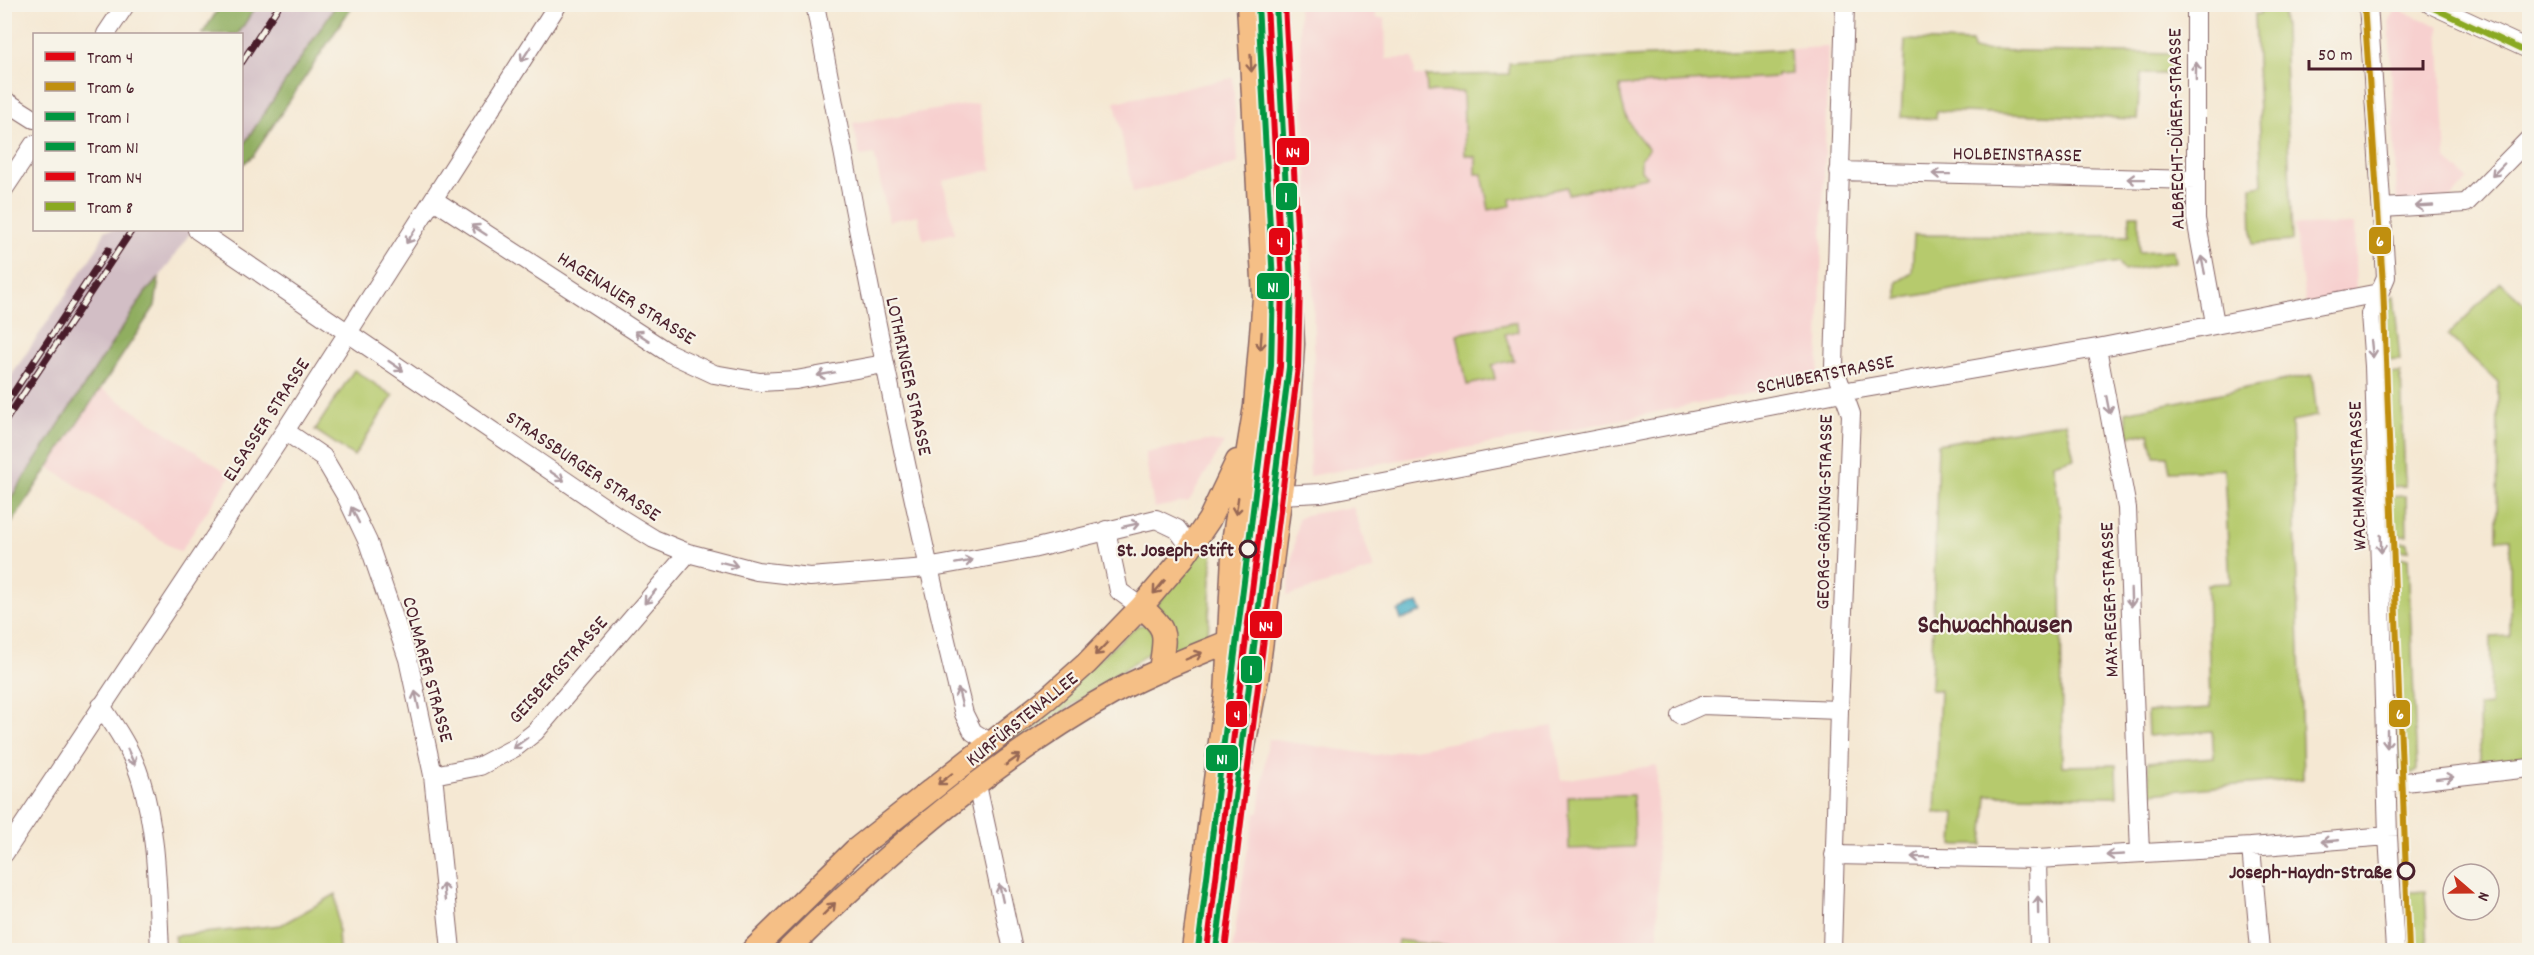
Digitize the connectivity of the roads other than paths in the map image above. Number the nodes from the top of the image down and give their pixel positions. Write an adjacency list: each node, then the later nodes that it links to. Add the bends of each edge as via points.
1 (126, 4): 10 (street)
2 (558, 4): 19 (street, ELSASSER STRASSE, one-way to 19)
3 (815, 4): 26 (street, LOTHRINGER STRASSE)
4 (1248, 4): 29 (main road, one-way to 29, via 1264,298)
5 (1277, 4): 30 (main road, via 1293,344)
6 (1845, 4): 16 (street, GEORG-GRÖNING-STRASSE)
7 (2196, 4): 17 (street, ALBRECHT-DÜRER-STRASSE, one-way to 7)
8 (2368, 4): 20 (street, WACHMANNSTRASSE)
9 (2430, 4): 11 (street)
10 (107, 33)
11 (2529, 50)
12 (4, 100): 13 (street)
13 (33, 118)
14 (2529, 138): 20 (street, one-way to 20, via 2466,203)
15 (33, 146): 18 (street)
16 (1839, 171): 17 (street, HOLBEINSTRASSE, one-way to 16); 27 (street, GEORG-GRÖNING-STRASSE, via 1834,368)
17 (2194, 180): 23 (street, ALBRECHT-DÜRER-STRASSE, one-way to 17, via 2196,219)
18 (4, 189)
19 (434, 200): 24 (street, ELSASSER STRASSE, one-way to 24); 26 (street, HAGENAUER STRASSE, one-way to 19, via 787,381 760,382 714,374 669,353)
20 (2382, 208): 22 (street, WACHMANNSTRASSE, via 2386,277)
21 (198, 231): 24 (street, STRASSBURGER STRASSE)
22 (2379, 293): 23 (street, SCHUBERTSTRASSE); 45 (street, WACHMANNSTRASSE, one-way to 45, via 2370,314)
23 (2215, 323): 25 (street, SCHUBERTSTRASSE)
24 (348, 333): 28 (street, ELSASSER STRASSE); 33 (street, STRASSBURGER STRASSE, one-way to 33, via 620,518 654,539)
25 (2097, 348): 27 (street, SCHUBERTSTRASSE); 49 (street, MAX-REGER-STRASSE, one-way to 49, via 2127,508)
26 (884, 364): 34 (street, LOTHRINGER STRASSE)
27 (1842, 392): 30 (street, SCHUBERTSTRASSE, via 1321,493); 40 (street, GEORG-GRÖNING-STRASSE, via 1851,414)
28 (285, 431): 39 (street, ELSASSER STRASSE); 44 (street, COLMARER STRASSE, one-way to 28, via 408,659 368,542 323,457)
29 (1248, 449): 32 (main road, KURFÜRSTENALLEE, via 1235,464 1209,520); 37 (main road, one-way to 37, via 1234,535)
30 (1280, 495): 36 (main road)
31 (1106, 531): 32 (street, STRASSBURGER STRASSE, one-way to 32, via 1156,519 1177,529); 34 (street, STRASSBURGER STRASSE, one-way to 31); 35 (street, via 1119,591)
32 (1190, 547): 35 (main road, KURFÜRSTENALLEE, one-way to 35)
33 (688, 553): 34 (street, STRASSBURGER STRASSE, one-way to 34, via 757,571 810,577); 44 (street, GEISBERGSTRASSE, one-way to 44, via 536,732 480,766)
34 (927, 568): 42 (street, LOTHRINGER STRASSE, one-way to 34, via 973,732 964,714)
35 (1141, 608): 38 (main road, via 1159,622 1164,632); 42 (main road, KURFÜRSTENALLEE, one-way to 42, via 1086,664)
36 (1264, 626): 37 (main road, KURFÜRSTENALLEE); 59 (main road)
37 (1228, 642): 38 (main road, KURFÜRSTENALLEE, one-way to 37); 58 (main road, via 1226,695)
38 (1160, 671): 46 (main road, KURFÜRSTENALLEE, one-way to 38, via 1064,723)
39 (101, 706): 50 (street, ELSASSER STRASSE); 53 (street, one-way to 53, via 123,738 141,780 154,849)
40 (1839, 710): 41 (street, via 1702,705); 51 (street, GEORG-GRÖNING-STRASSE)
41 (1680, 715)
42 (991, 743): 55 (main road, KURFÜRSTENALLEE, one-way to 55, via 855,850)
43 (2529, 768): 45 (street, one-way to 43)
44 (433, 775): 54 (street, COLMARER STRASSE, one-way to 44)
45 (2387, 784): 47 (street, WACHMANNSTRASSE)
46 (977, 785): 56 (main road, KURFÜRSTENALLEE, one-way to 46, via 860,879); 57 (street, one-way to 46)
47 (2388, 836): 48 (street, one-way to 48); 63 (street, WACHMANNSTRASSE)
48 (2251, 847): 49 (street); 62 (street)
49 (2140, 853): 52 (street, one-way to 52)
50 (4, 854)
51 (1834, 855): 52 (street, one-way to 51); 60 (street, GEORG-GRÖNING-STRASSE)
52 (2037, 859): 61 (street, one-way to 52)
53 (160, 951)
54 (451, 951)
55 (753, 951)
56 (788, 951)
57 (1013, 951)
58 (1193, 951)
59 (1213, 951)
60 (1832, 951)
61 (2039, 951)
62 (2260, 951)
63 (2394, 951)

